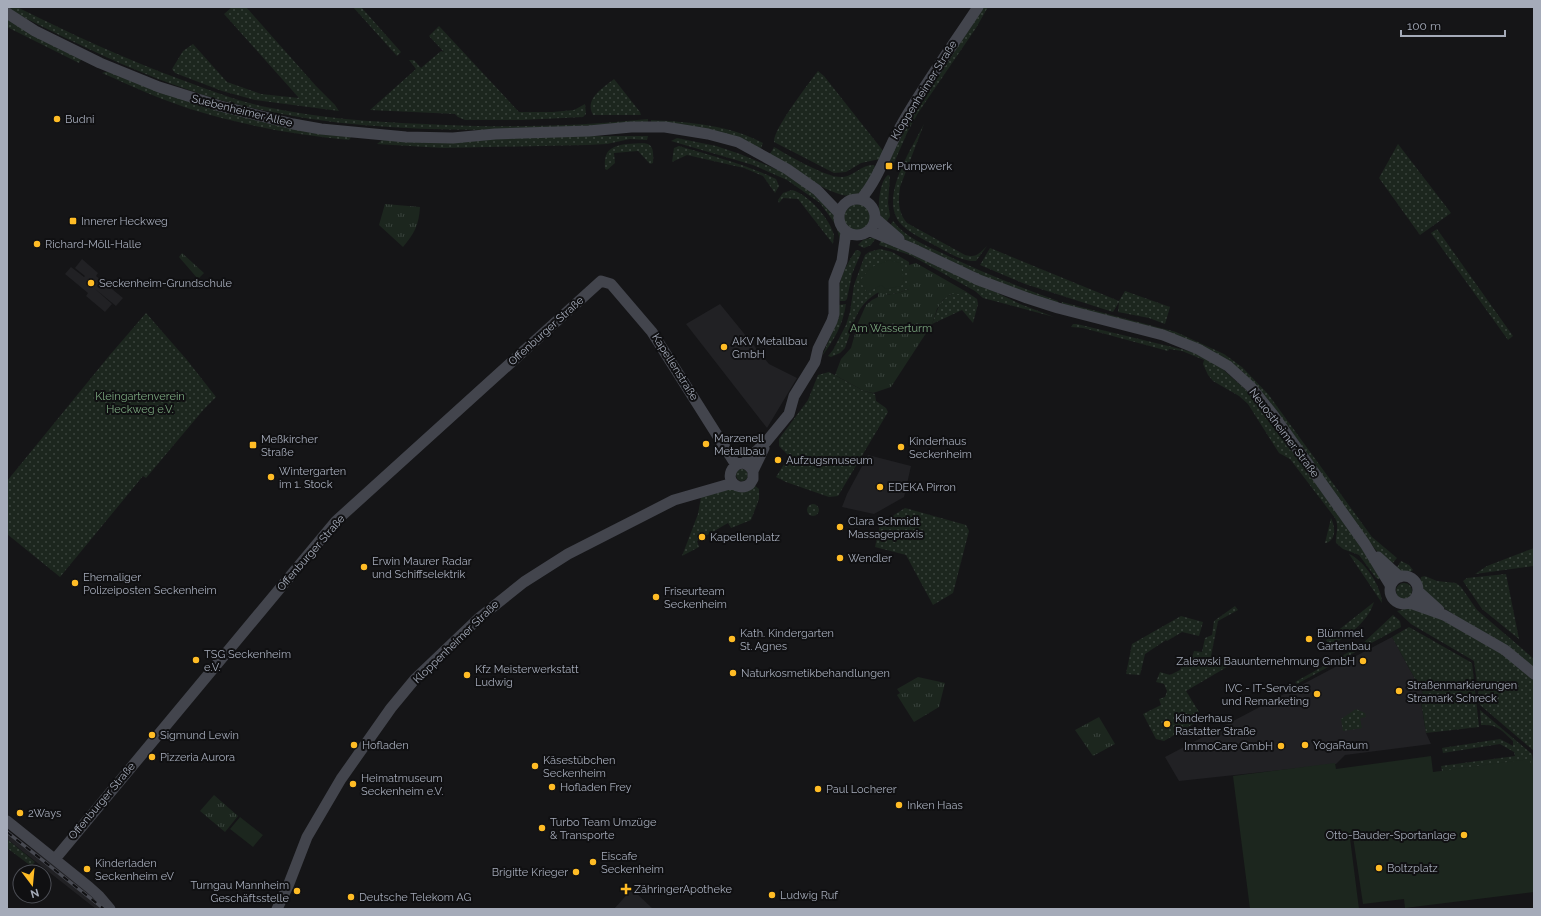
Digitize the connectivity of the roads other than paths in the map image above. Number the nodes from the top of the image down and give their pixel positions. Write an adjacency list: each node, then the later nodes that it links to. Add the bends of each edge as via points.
1 (978, 7): 3 (main road, Kloppenheimer Straße, via 902,123)
2 (7, 13): 4 (main road, Suebenheimer Allee, via 35,31 100,63 159,87 220,106 293,124 365,134 453,138 631,127 694,131 738,142 787,169)
3 (877, 177): 5 (main road, Kloppenheimer Straße); 7 (main road, Kloppenheimer Straße)
4 (817, 190): 6 (main road, Suebenheimer Allee); 8 (main road, Suebenheimer Allee)
5 (860, 199): 6 (main road); 7 (main road)
6 (847, 202): 8 (main road)
7 (872, 206): 9 (main road)
8 (839, 213): 11 (main road, via 840,223)
9 (876, 218): 10 (main road); 13 (main road, Neuostheimer Straße)
10 (870, 231): 12 (main road); 13 (main road, Neuostheimer Straße)
11 (846, 232): 12 (main road); 14 (main road, Kloppenheimer Straße)
12 (859, 236): 14 (main road, Kloppenheimer Straße)
13 (911, 248): 20 (main road, Neuostheimer Straße, via 1030,306 1128,334 1183,343 1228,366 1251,388 1274,416)
14 (842, 261): 16 (main road, Kloppenheimer Straße, via 833,290 834,314 815,362 794,396 789,414)
15 (601, 281): 17 (main road, Kapellenstraße, via 611,284 652,332); 28 (main road, Offenburger Straße, via 336,522)
16 (766, 442): 17 (main road, Kloppenheimer Straße); 18 (main road, Kloppenheimer Straße)
17 (740, 464): 18 (main road, via 751,467); 19 (main road, via 733,467 730,474)
18 (753, 471): 19 (main road, Kloppenheimer Straße, via 750,484 740,487)
19 (734, 483): 30 (main road, Kloppenheimer Straße, via 674,500 552,564 501,599 479,618 415,679 391,708 341,779 307,837)
20 (1365, 544): 21 (main road, Neuostheimer Straße); 22 (main road, Neuostheimer Straße)
21 (1400, 577): 22 (main road); 23 (main road, Neuostheimer Straße, via 1412,579)
22 (1390, 585): 24 (main road, Neuostheimer Straße, via 1394,600 1402,604)
23 (1418, 591): 24 (main road, via 1414,600); 25 (main road, Neuostheimer Straße)
24 (1410, 602): 25 (main road, Neuostheimer Straße)
25 (1444, 614): 26 (main road, Neuostheimer Straße, via 1505,650)
26 (1534, 674)
27 (7, 821): 28 (main road)
28 (55, 859): 29 (main road, via 99,896)
29 (110, 909)
30 (277, 909)

